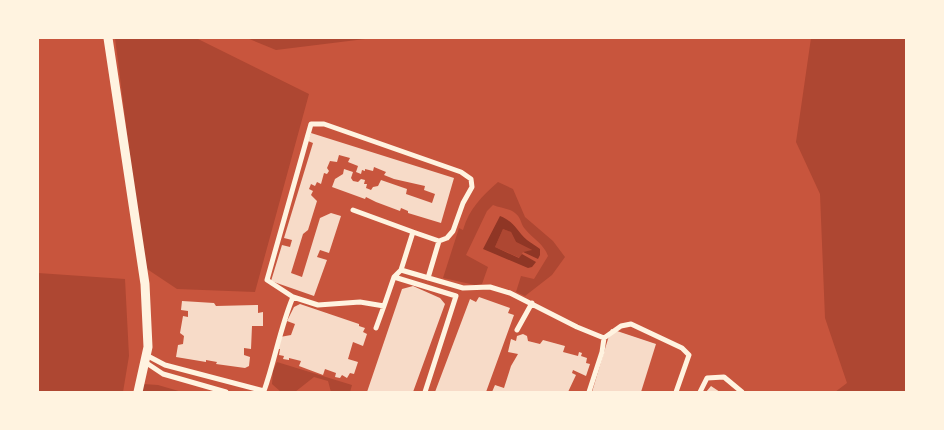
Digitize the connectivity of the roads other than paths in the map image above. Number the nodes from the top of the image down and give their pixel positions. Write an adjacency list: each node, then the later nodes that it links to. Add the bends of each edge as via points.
1 (108, 38): 14 (street, via 145,284 148,339)
2 (353, 210): 3 (street)
3 (413, 232): 4 (street); 5 (street)
4 (439, 240): 7 (street); 8 (street, via 447,238 453,231 472,188 470,179 462,172 359,136 324,124 311,124 267,280)
5 (401, 270): 6 (street); 7 (street)
6 (394, 277): 10 (street); 17 (street, via 456,296)
7 (428, 278): 9 (street, via 463,288 490,287)
8 (292, 297): 10 (street, via 318,305 360,302); 14 (street, via 264,391)
9 (532, 303): 12 (street); 13 (street)
10 (384, 306): 11 (street)
11 (376, 328)
12 (517, 330)
13 (604, 338): 18 (street); 19 (street, via 631,324 682,348 689,355)
14 (145, 358): 15 (street); 16 (street, via 164,374)
15 (138, 392)
16 (226, 392)
17 (425, 392)
18 (589, 392)
19 (676, 392)
20 (700, 392): 21 (street, via 707,378 724,377)
21 (742, 392)

